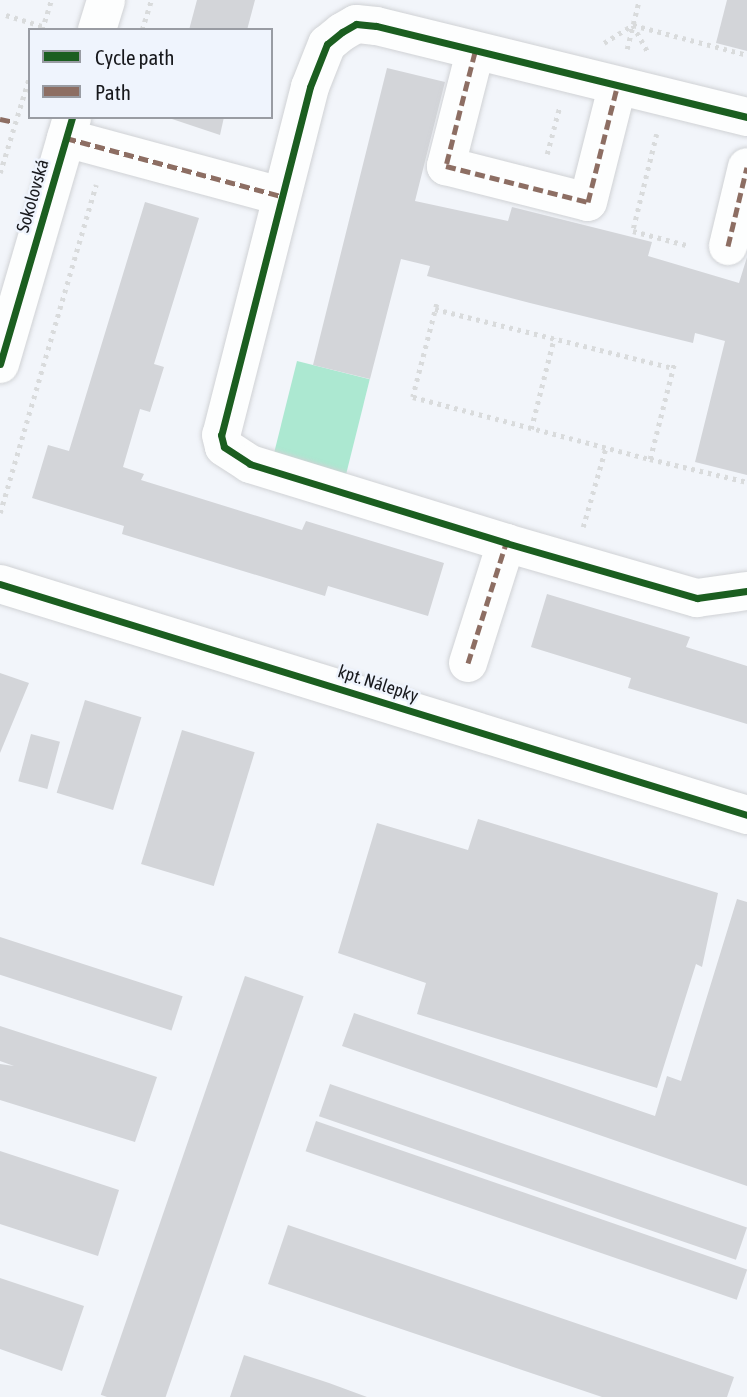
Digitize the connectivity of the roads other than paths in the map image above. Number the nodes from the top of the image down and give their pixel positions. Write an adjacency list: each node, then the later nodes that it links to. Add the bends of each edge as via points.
1 (106, 0): 2 (street)
2 (98, 28)
3 (475, 52): 4 (street); 4 (street, via 446,166 588,202); 8 (street, via 376,26 356,24 342,32 318,63)
4 (617, 87): 5 (street)
5 (747, 117)
6 (69, 127): 8 (street, via 107,149); 10 (street, Sokolovská)
7 (747, 167): 9 (street)
8 (281, 197): 11 (street, via 221,435 234,456 263,469)
9 (727, 246)
10 (0, 364)
11 (506, 543): 13 (street, via 697,598); 14 (street)
12 (0, 584): 15 (street, kpt. Nálepky)
13 (747, 591)
14 (468, 663)
15 (747, 815)

